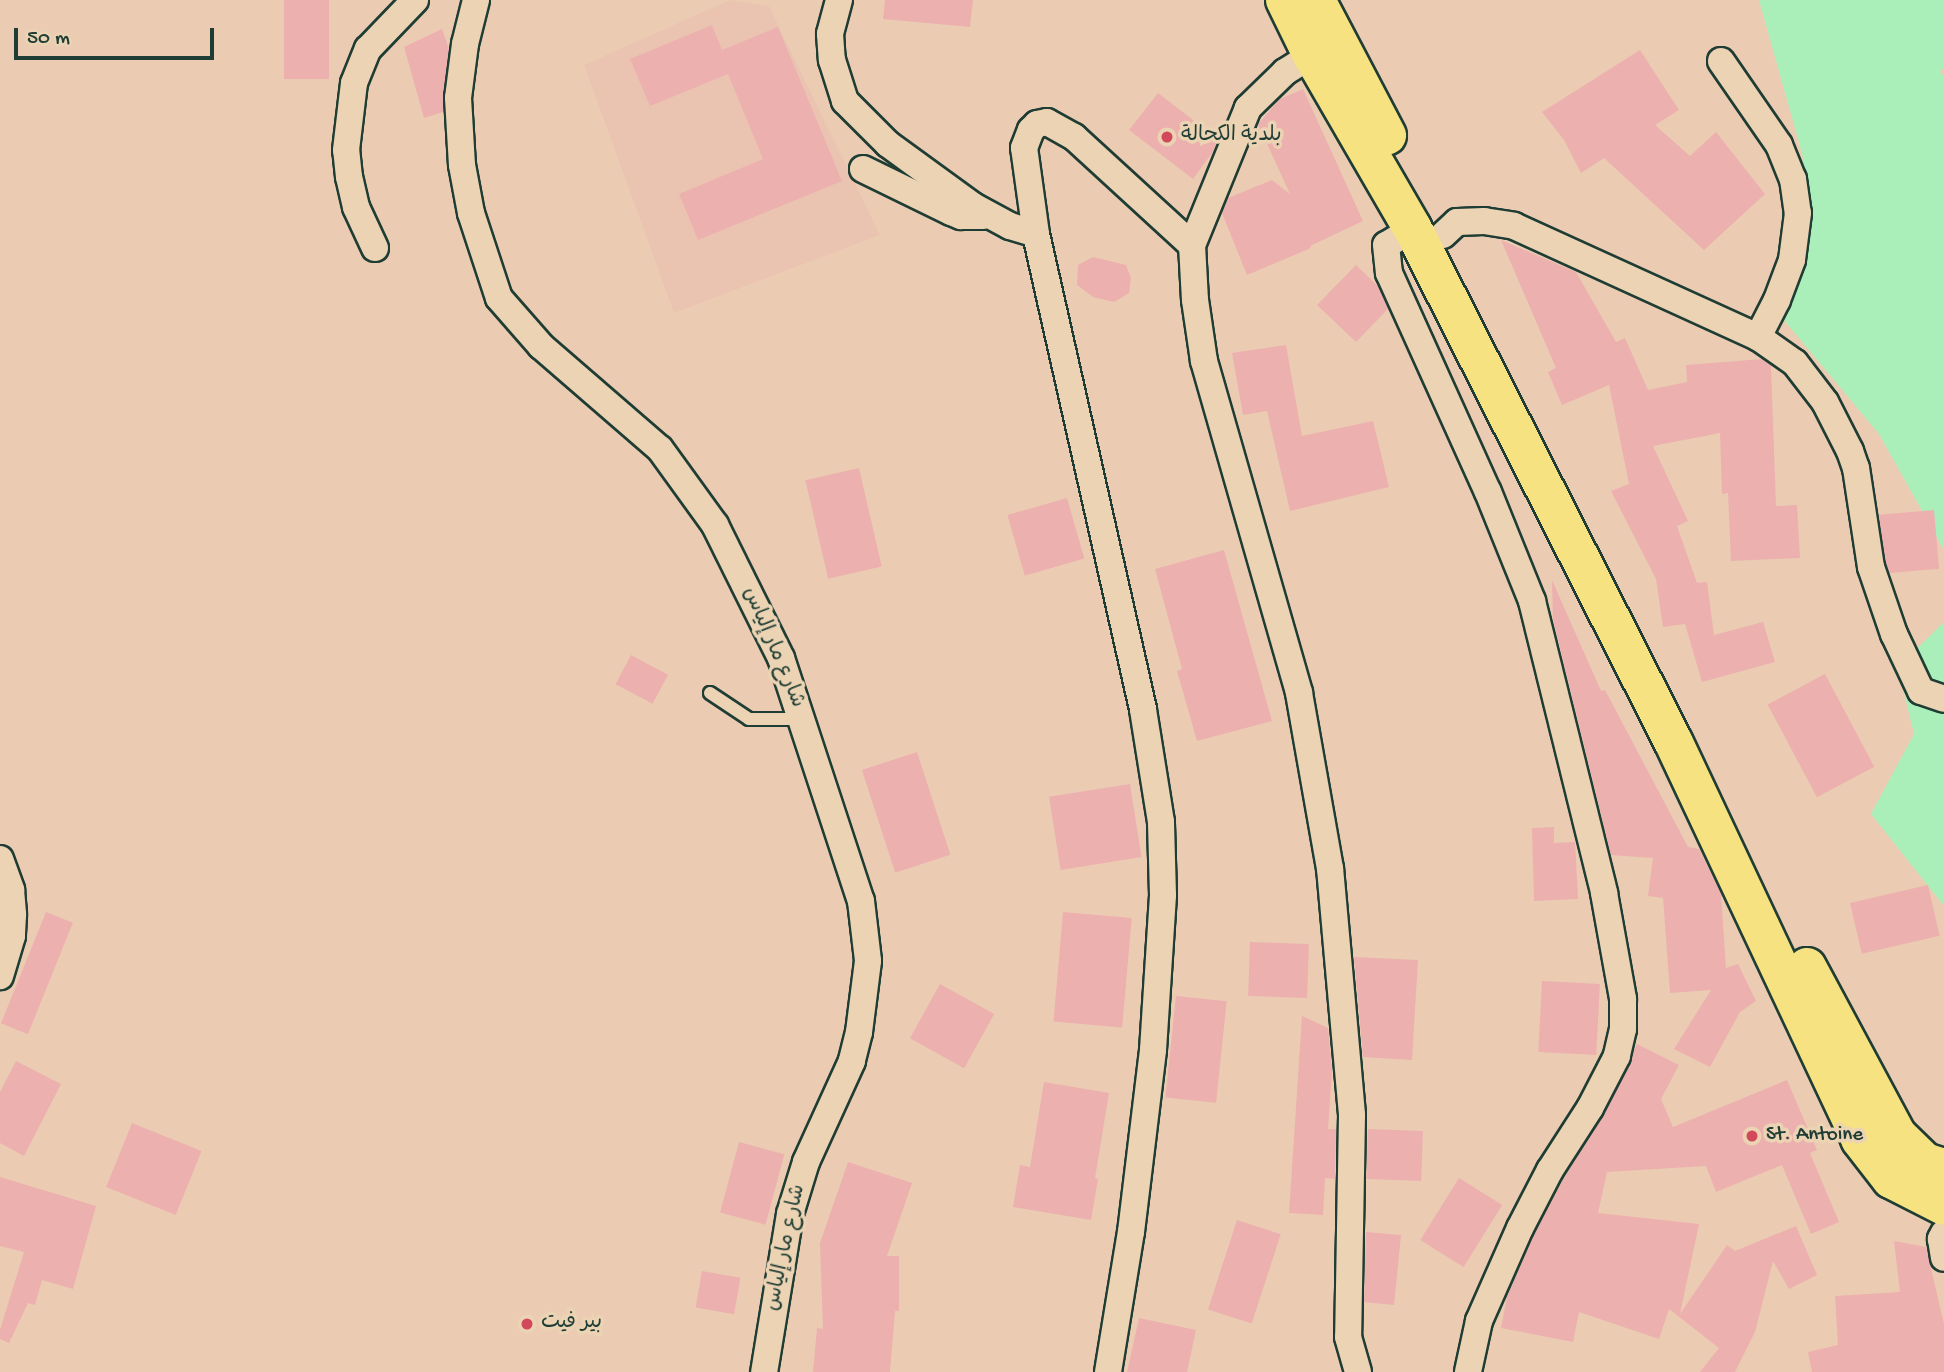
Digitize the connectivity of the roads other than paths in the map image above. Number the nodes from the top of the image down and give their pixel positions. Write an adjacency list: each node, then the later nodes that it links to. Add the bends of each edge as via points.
1 (415, 0): 13 (street, via 368,49 354,83 346,150 349,177 356,207)
2 (476, 0): 17 (street, شارع مار إلياس, via 458,99 462,165 471,214 499,298 541,346 660,449 687,482 738,568 781,659)
3 (839, 0): 9 (street, via 830,34 836,81 845,101 888,144)
4 (1284, 0): 6 (highway)
5 (1316, 0): 10 (highway)
6 (1312, 55): 10 (highway); 12 (street, via 1284,72 1248,108)
7 (1721, 61): 14 (street, via 1779,145 1798,213 1792,260)
8 (863, 169): 9 (street, via 961,216)
9 (988, 215): 11 (street)
10 (1428, 232): 14 (street, via 1457,222 1514,226); 20 (highway, via 1879,1104 1911,1150 1925,1162); 21 (highway, via 1860,1139 1891,1179); 27 (street, via 1387,246 1385,257 1532,601 1604,893 1623,999 1617,1056 1520,1228 1479,1321)
11 (1036, 234): 12 (street, via 1024,148 1031,130 1046,122 1084,145); 25 (street, via 1143,709 1161,822 1163,895 1153,1050)
12 (1192, 245): 26 (street, via 1204,361 1299,693 1331,868 1352,1115 1348,1337)
13 (375, 248)
14 (1758, 337): 16 (street, via 1795,363 1843,433 1856,468 1871,567 1882,605 1921,691)
15 (710, 693): 17 (lane, via 749,719 789,719)
16 (1944, 699)
17 (797, 707): 24 (street, شارع مار إلياس, via 860,901 868,961 866,997 852,1061 806,1162 790,1214)
18 (0, 859): 19 (street, via 11,890 13,915)
19 (0, 976)
20 (1944, 1168)
21 (1944, 1206)
22 (1944, 1233): 23 (street)
23 (1944, 1258)
24 (764, 1372)
25 (1108, 1372)
26 (1359, 1372)
27 (1468, 1372)

